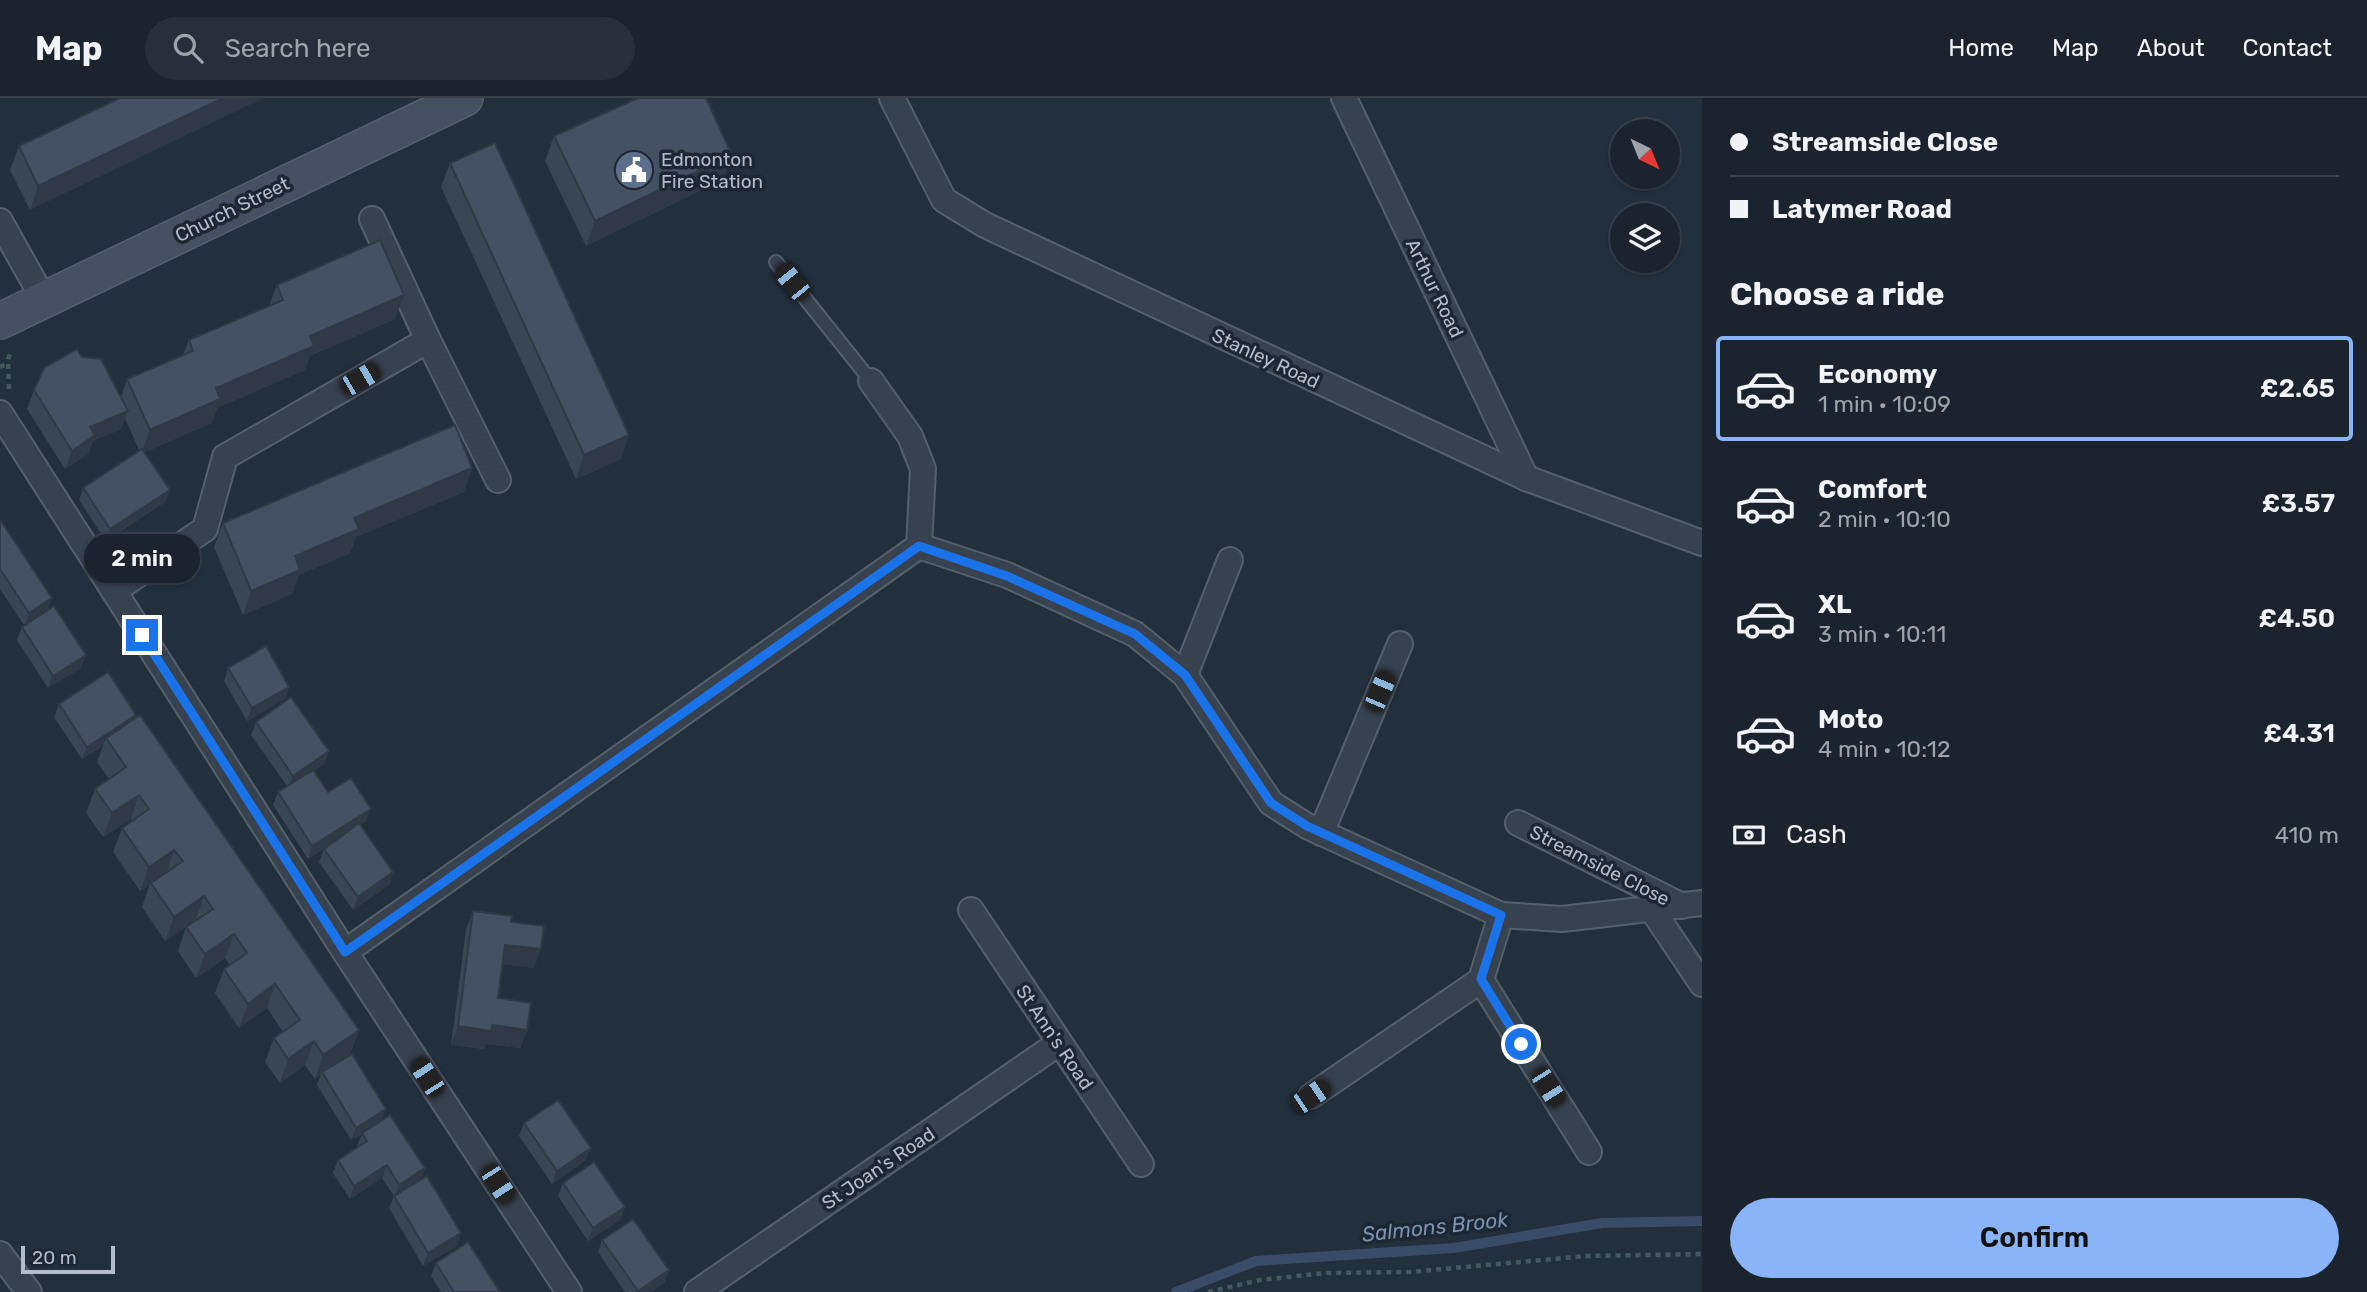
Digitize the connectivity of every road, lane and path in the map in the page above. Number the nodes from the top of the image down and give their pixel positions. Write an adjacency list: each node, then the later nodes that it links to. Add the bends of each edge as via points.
1 (465, 98): 7 (main road, Church Street)
2 (891, 98): 14 (street, Stanley Road, via 944,200 975,219)
3 (1344, 98): 14 (street, Arthur Road)
4 (372, 219): 9 (street)
5 (0, 221): 7 (street)
6 (776, 262): 12 (lane)
7 (44, 300): 8 (main road, Church Street)
8 (8, 334): 10 (path)
9 (428, 340): 15 (street); 19 (street, via 225,457 205,529)
10 (9, 363): 11 (path); 13 (path, via 11,385)
11 (0, 367)
12 (871, 381): 17 (street, via 911,436 923,469)
13 (4, 404): 19 (street)
14 (1526, 478): 16 (street, Stanley Road)
15 (498, 480)
16 (1702, 543)
17 (919, 546): 21 (street, Streamside Close, via 1007,576 1135,634); 28 (street)
18 (1230, 560): 21 (street)
19 (114, 591): 28 (street)
20 (1400, 644): 23 (street)
21 (1185, 675): 23 (street, Streamside Close, via 1271,803)
22 (1518, 823): 24 (street, Streamside Close)
23 (1321, 832): 27 (street, Streamside Close)
24 (1692, 904): 26 (street, Streamside Close)
25 (971, 910): 31 (street, St Ann's Road)
26 (1653, 911): 27 (street, Streamside Close, via 1562,919); 30 (street, Streamside Close)
27 (1501, 915): 29 (street)
28 (345, 952): 38 (street)
29 (1481, 979): 32 (street); 33 (street)
30 (1702, 984)
31 (1059, 1044): 34 (street, St Ann's Road); 39 (street, St Joan's Road)
32 (1311, 1096)
33 (1588, 1152)
34 (1140, 1164)
35 (0, 1254): 37 (street)
36 (1702, 1254): 40 (path, via 1586,1256 1410,1272 1326,1273 1260,1280)
37 (29, 1292)
38 (569, 1292)
39 (697, 1292)
40 (1208, 1292)

